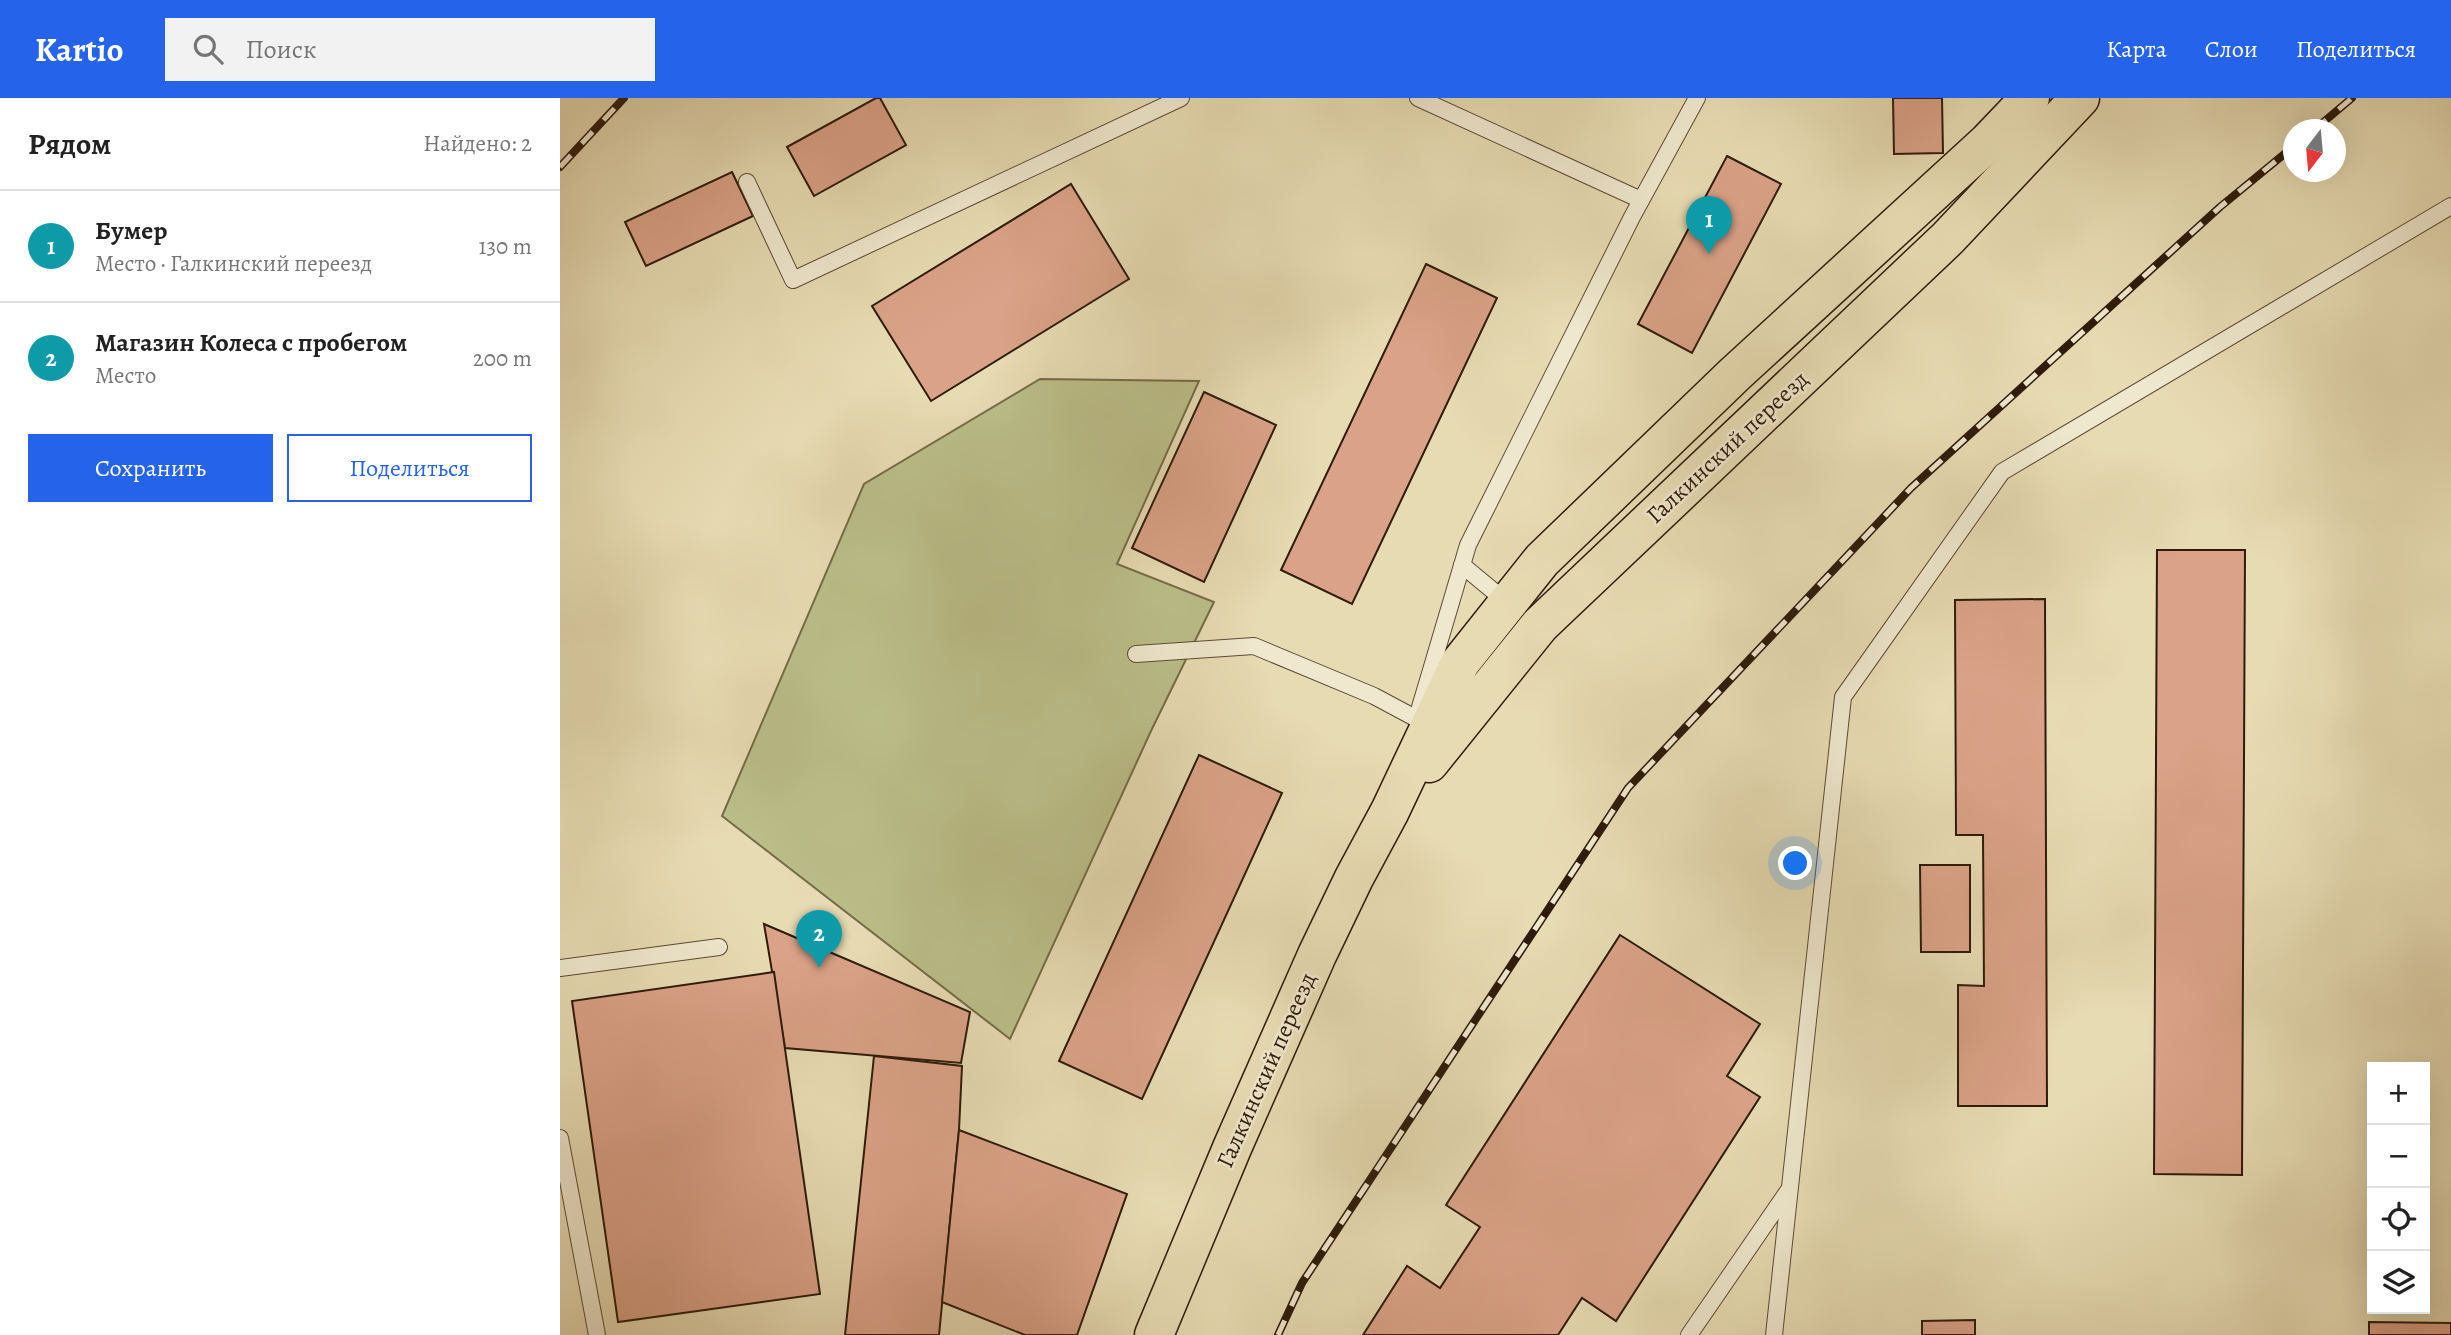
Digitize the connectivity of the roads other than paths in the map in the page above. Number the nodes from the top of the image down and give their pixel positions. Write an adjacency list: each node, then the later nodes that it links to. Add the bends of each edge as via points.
1 (1181, 98): 6 (lane, via 793,280)
2 (1419, 98): 7 (lane)
3 (1697, 98): 7 (lane)
4 (2030, 98): 10 (main road, Галкинский переезд, via 1989,142 1735,374 1542,560)
5 (2080, 98): 10 (main road, Галкинский переезд, via 1948,239)
6 (747, 182)
7 (1641, 200): 9 (lane)
8 (2451, 206): 17 (lane, via 2002,472 1843,697)
9 (1462, 565): 10 (lane); 12 (lane)
10 (1524, 614): 13 (main road, Галкинский переезд)
11 (1136, 654): 12 (lane, via 1254,646)
12 (1417, 719): 13 (lane)
13 (1390, 811): 19 (main road, Галкинский переезд, via 1317,955)
14 (719, 947): 15 (lane)
15 (560, 968)
16 (560, 1138): 18 (lane)
17 (1790, 1189): 20 (lane); 21 (lane)
18 (597, 1335)
19 (1154, 1335)
20 (1689, 1335)
21 (1774, 1335)

